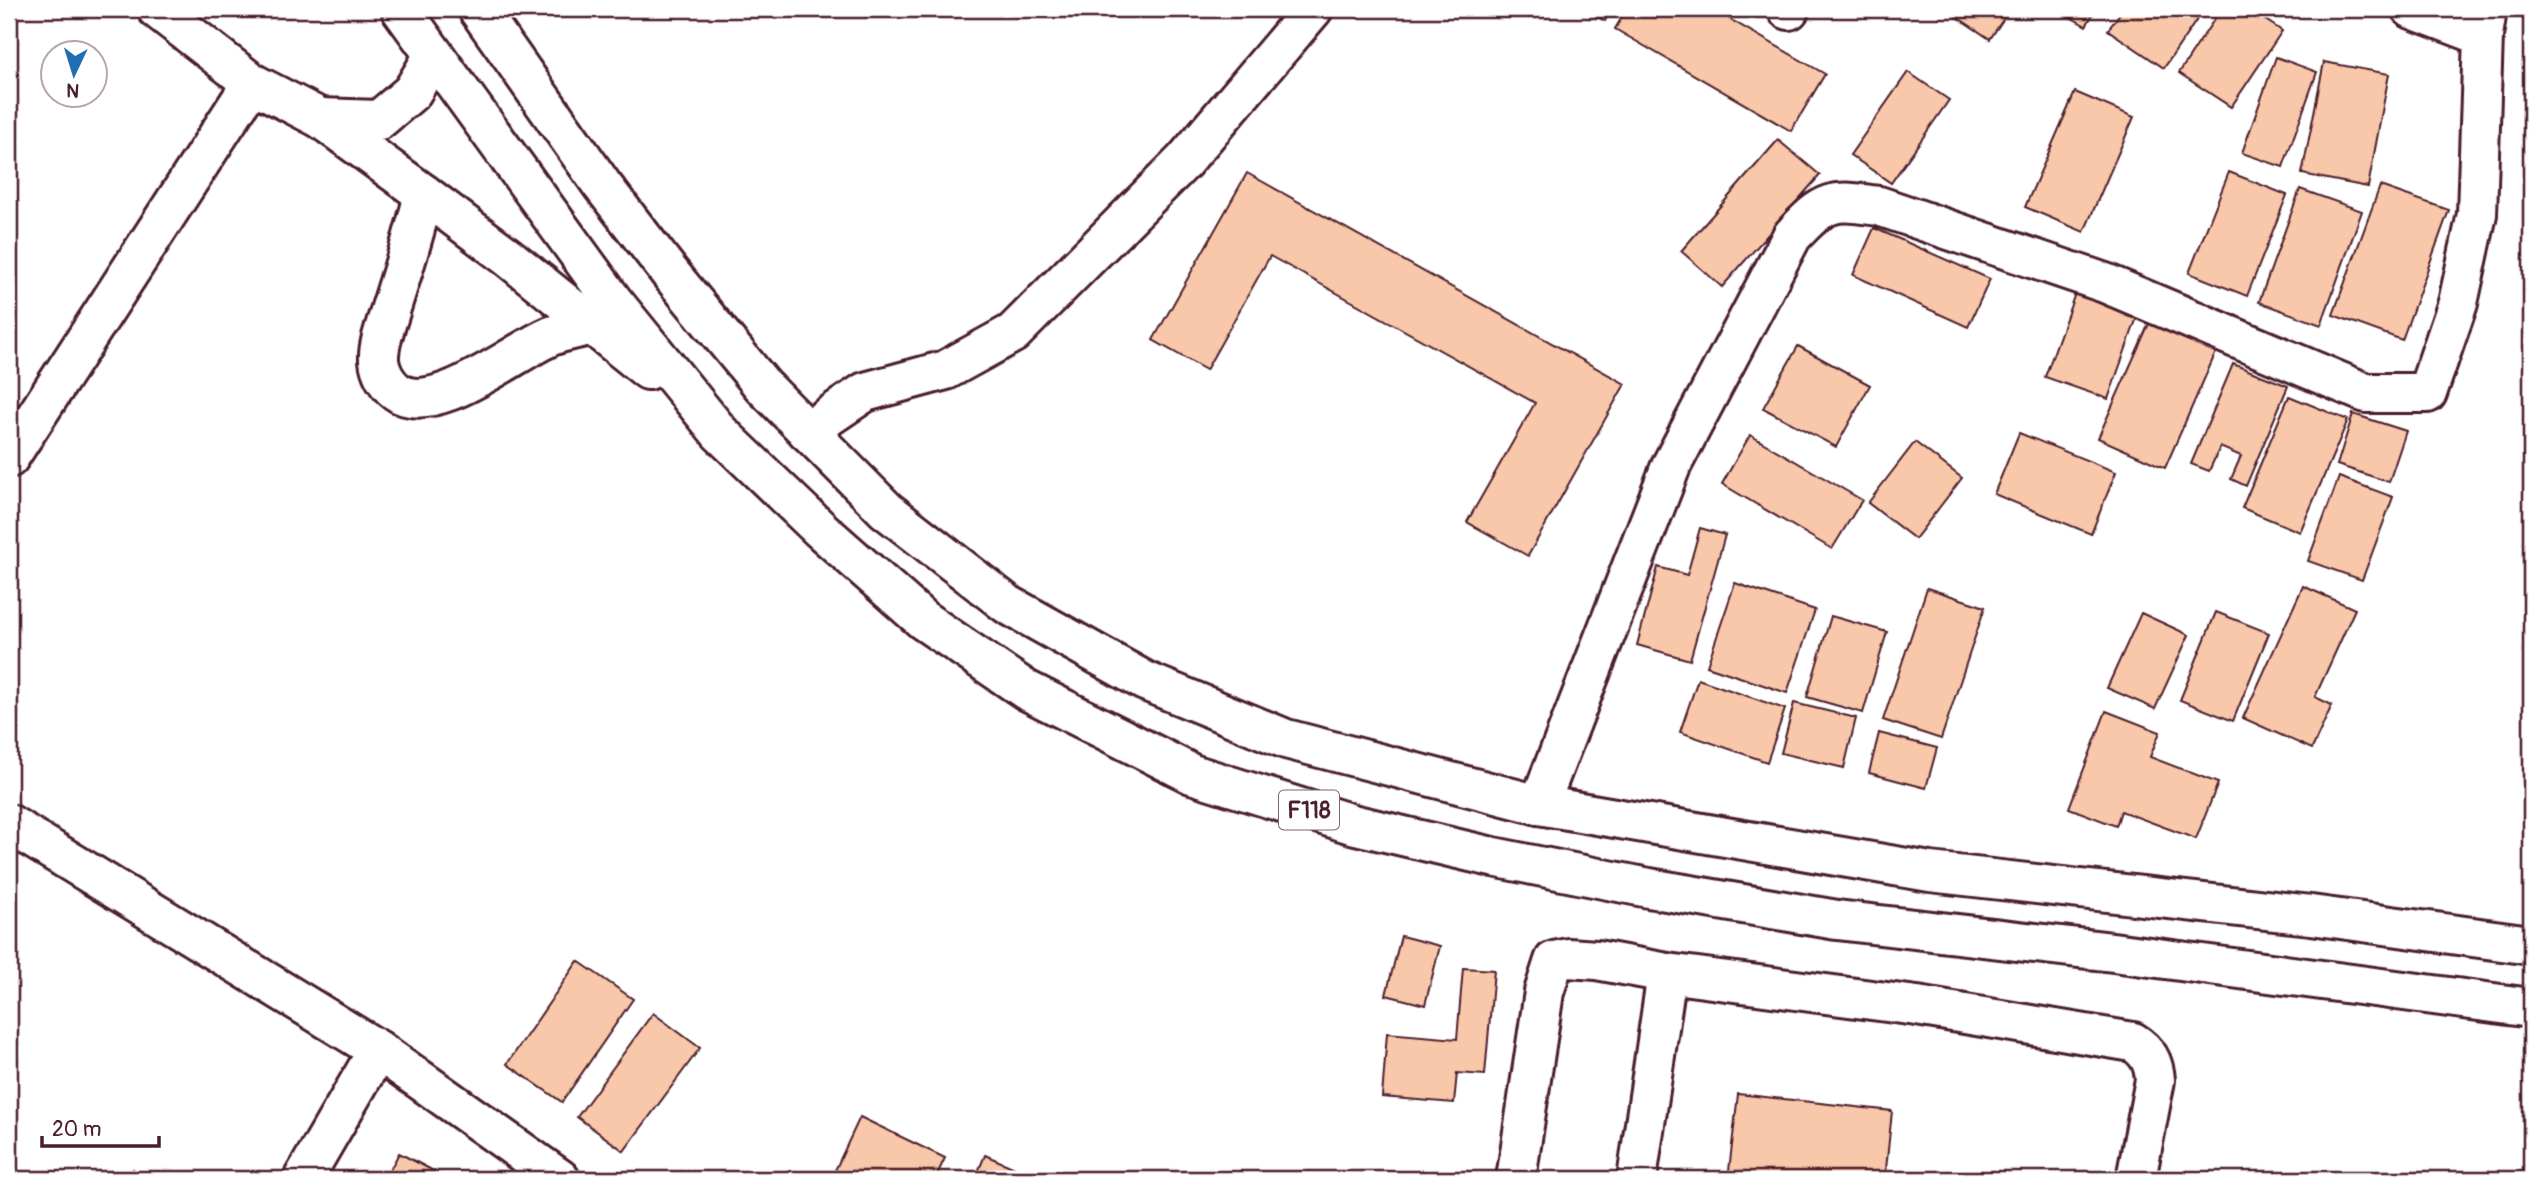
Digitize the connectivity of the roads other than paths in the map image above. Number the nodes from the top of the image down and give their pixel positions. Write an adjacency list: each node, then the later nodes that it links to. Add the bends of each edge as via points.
1 (157, 9): 8 (main road)
2 (401, 9): 7 (main road, F118)
3 (478, 9): 13 (main road, F118, via 670,273 763,386)
4 (1313, 9): 13 (main road, via 1184,161 1013,333 946,370 865,392)
5 (2412, 9): 6 (main road)
6 (2485, 23): 15 (main road, via 2477,214 2458,303 2427,393 2366,393 2105,283 1879,206 1831,203 1809,217 1792,236 1671,466)
7 (433, 57): 9 (main road, via 412,92 379,120); 12 (main road, F118, via 612,300)
8 (252, 83): 9 (main road); 14 (main road)
9 (320, 118): 10 (main road)
10 (424, 194): 11 (main road); 11 (main road, via 382,338 379,360 387,384 404,397 426,398 455,390 551,336)
11 (592, 325): 12 (main road)
12 (713, 423): 19 (main road, F118, via 820,529 923,620 1026,690 1192,774 1352,824 1649,888 1837,920)
13 (807, 431): 15 (main road, F118, via 886,510 1007,604 1145,681 1286,739)
14 (9, 458)
15 (1539, 805): 17 (main road, F118, via 1930,872 2311,915)
16 (9, 824): 20 (main road)
17 (2531, 946)
18 (1667, 973): 23 (main road, via 1597,960 1554,961 1544,992); 24 (main road); 25 (main road, via 1917,1006 2133,1042 2154,1065 2155,1080)
19 (2531, 1008)
20 (377, 1050): 21 (main road); 22 (main road)
21 (303, 1179)
22 (560, 1179)
23 (1516, 1179)
24 (1637, 1179)
25 (2136, 1179)

